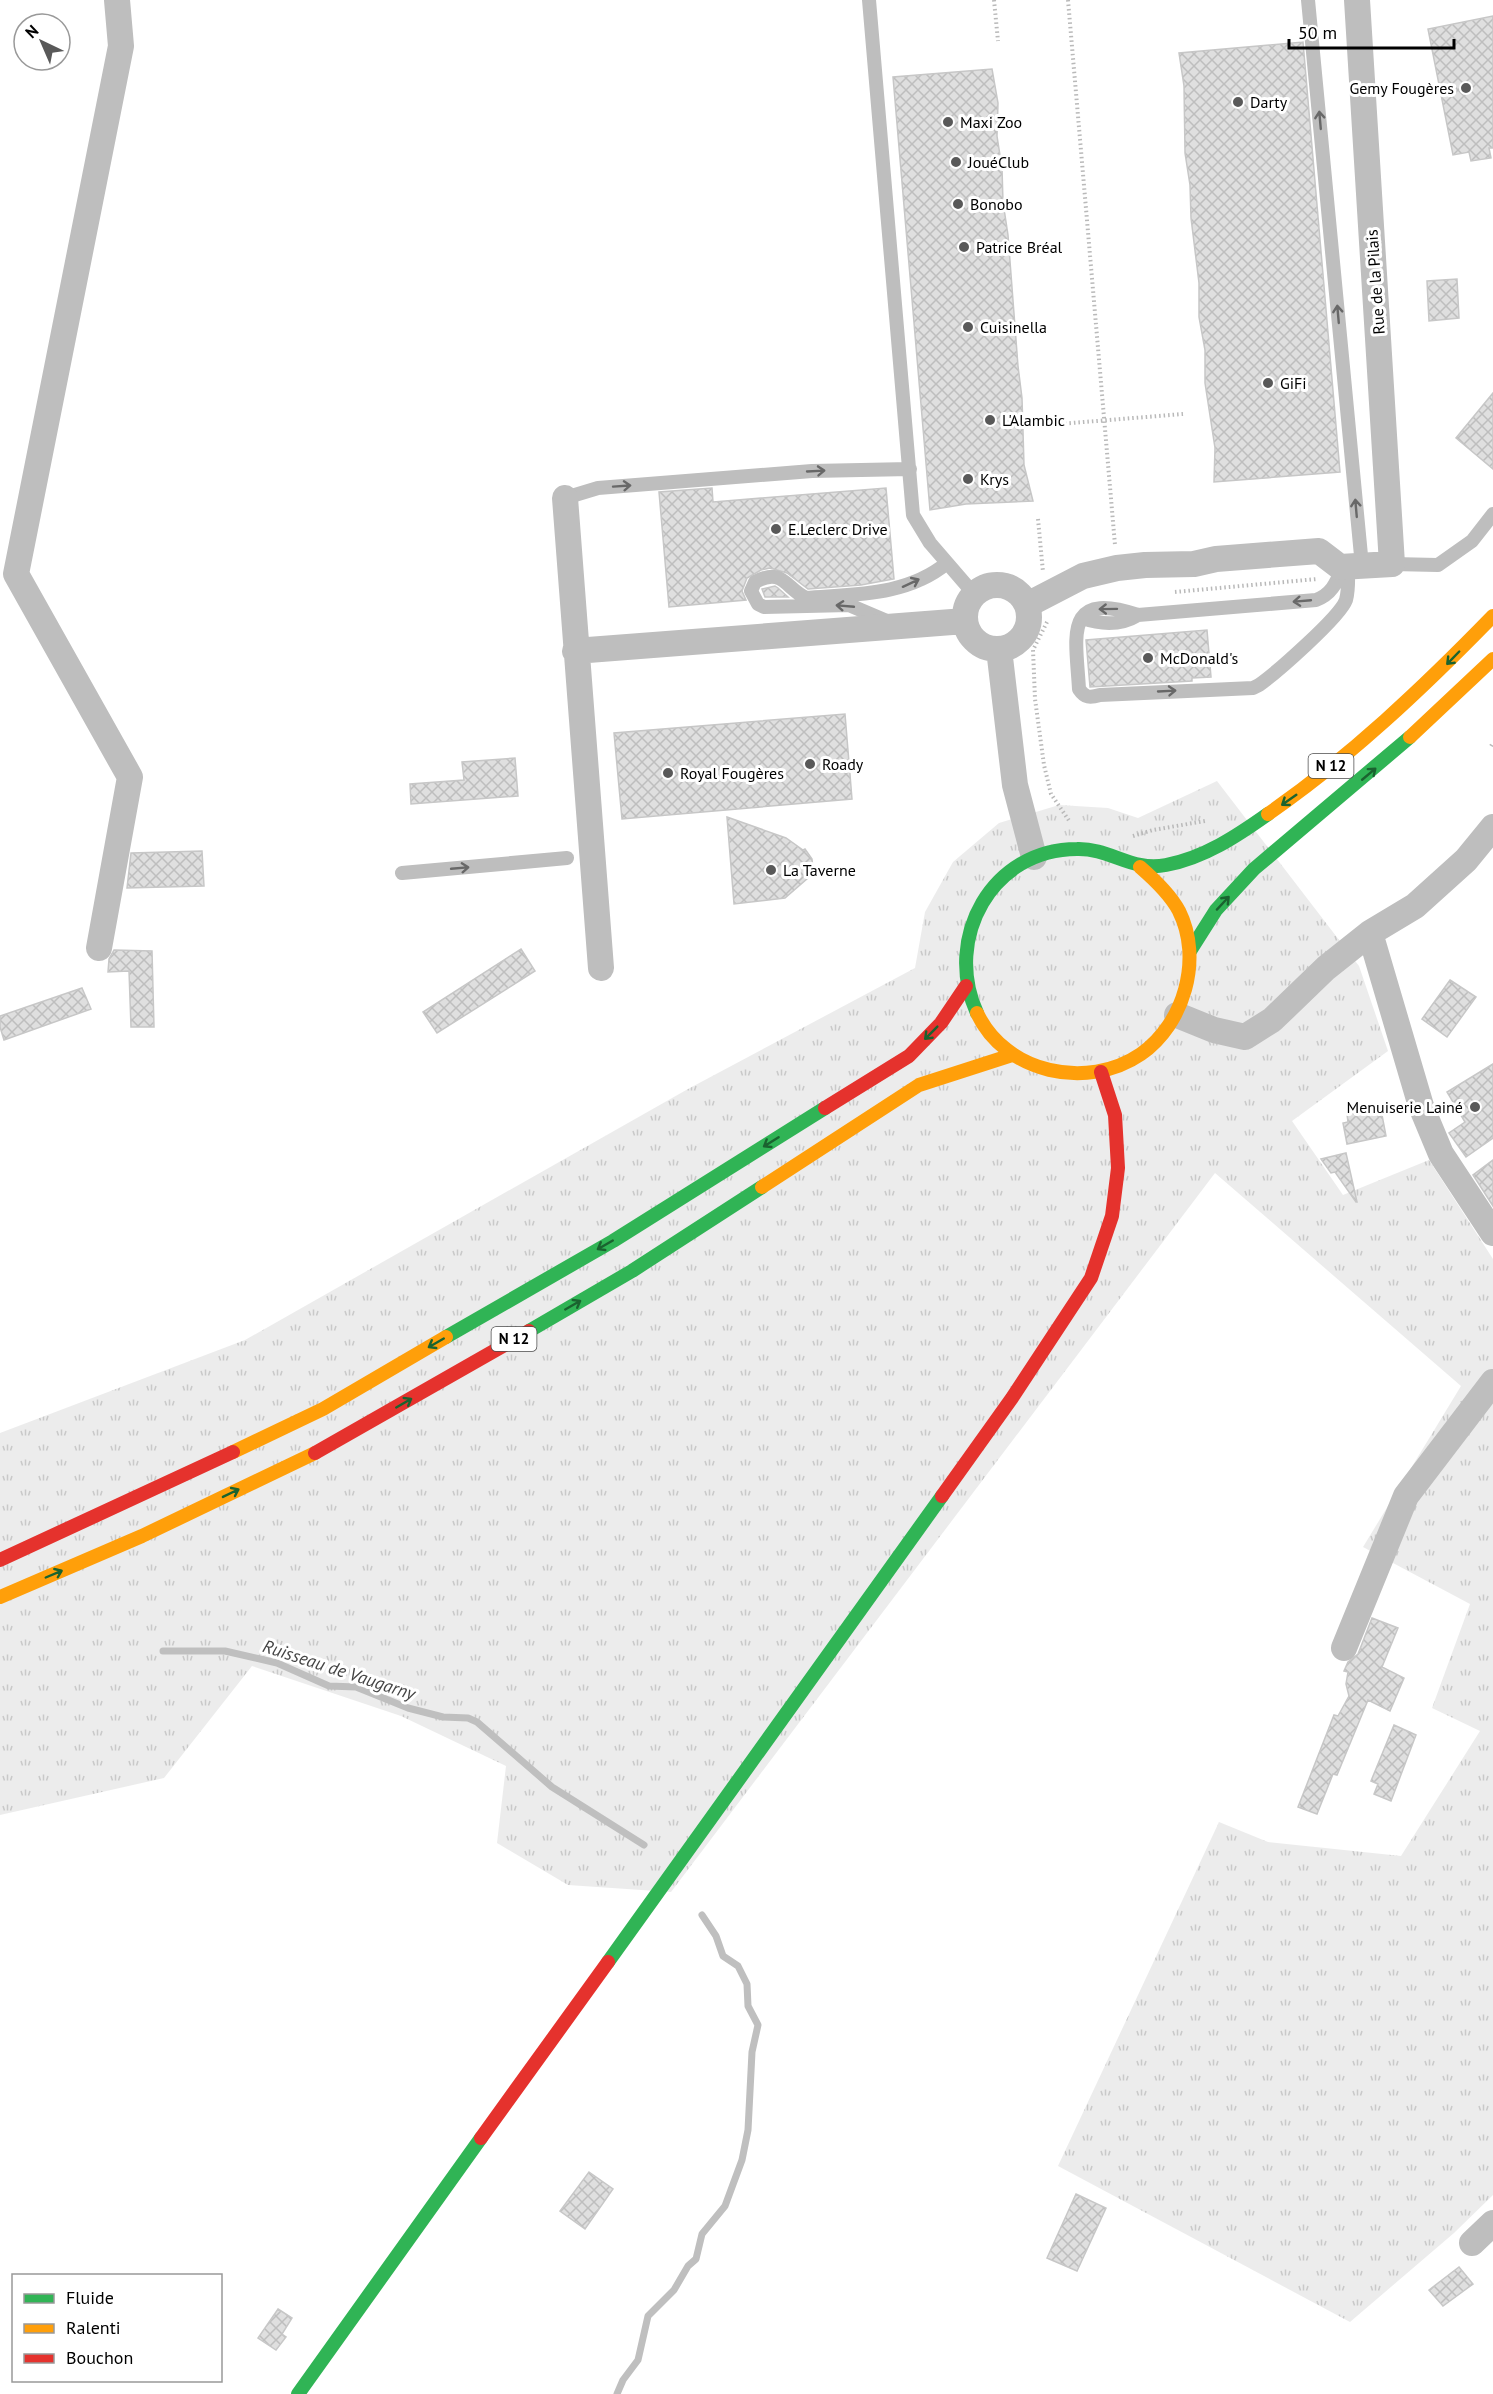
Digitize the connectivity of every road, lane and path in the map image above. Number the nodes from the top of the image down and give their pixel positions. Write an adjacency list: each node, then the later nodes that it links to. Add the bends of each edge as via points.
1 (117, 0): 32 (street, via 121,46 16,574 129,777)
2 (869, 0): 11 (lane)
3 (994, 0): 7 (path)
4 (1068, 0): 9 (path)
5 (1308, 0): 16 (lane, one-way to 5)
6 (1358, 0): 15 (street, Rue de la Pilais)
7 (998, 41)
8 (1183, 414): 9 (path)
9 (1104, 420): 10 (path); 17 (path)
10 (1047, 425)
11 (910, 469): 12 (lane, one-way to 11, via 598,488 812,471); 14 (lane, via 914,515)
12 (565, 498): 24 (street)
13 (1493, 514): 15 (lane, via 1472,541 1438,565)
14 (946, 563): 18 (lane); 22 (lane, one-way to 14, via 849,605 764,608 751,591 755,582 765,577 780,578 806,598 883,592 904,587)
15 (1392, 564): 16 (street)
16 (1351, 567): 16 (lane, one-way to 16, via 1326,596 1316,600 1138,615 1117,608 1092,609 1076,629 1079,689 1083,696 1092,698 1253,688 1268,679 1334,616 1346,601); 17 (street, via 1318,551)
17 (1117, 568): 19 (street, via 1083,576)
18 (974, 594): 19 (street, via 1000,585 1016,591); 21 (street)
19 (1027, 605): 23 (street, via 1029,615 1024,634 1017,642)
20 (1493, 616): 29 (main road, N 12, one-way to 29, via 1446,666 1293,797 1216,849 1166,866)
21 (965, 621): 22 (street); 23 (street, via 980,645)
22 (899, 626): 24 (street)
23 (999, 649): 27 (street, via 1015,785)
24 (575, 651): 34 (street)
25 (1493, 659): 33 (main road, N 12, one-way to 25, via 1216,910 1254,869 1388,759)
26 (1493, 827): 31 (street, via 1415,906)
27 (1034, 857): 29 (main road, via 1069,848 1106,852); 35 (main road, via 1000,878 976,910 965,947)
28 (567, 858): 30 (lane, one-way to 28)
29 (1140, 867): 33 (main road, via 1165,890 1182,919)
30 (402, 873)
31 (1370, 933): 36 (street, via 1326,968 1272,1020 1245,1037); 39 (street, via 1425,1115 1441,1154)
32 (99, 948)
33 (1190, 951): 36 (main road, via 1188,984)
34 (601, 968)
35 (966, 986): 37 (main road, via 976,1013 991,1036); 41 (main road, N 12, one-way to 41, via 941,1023 909,1056 613,1241 323,1408)
36 (1177, 1015): 38 (main road, via 1158,1041 1131,1061)
37 (1012, 1055): 38 (main road, via 1040,1069 1070,1075); 42 (main road, N 12, one-way to 37, via 142,1536 335,1443 633,1271 918,1085)
38 (1101, 1072): 46 (main road, via 1115,1115 1118,1168 1112,1216 1090,1278 1005,1407)
39 (1493, 1233)
40 (1493, 1382): 43 (street, via 1406,1496)
41 (0, 1560)
42 (0, 1597)
43 (1344, 1648)
44 (1493, 2223): 45 (street)
45 (1472, 2243)
46 (298, 2394)

